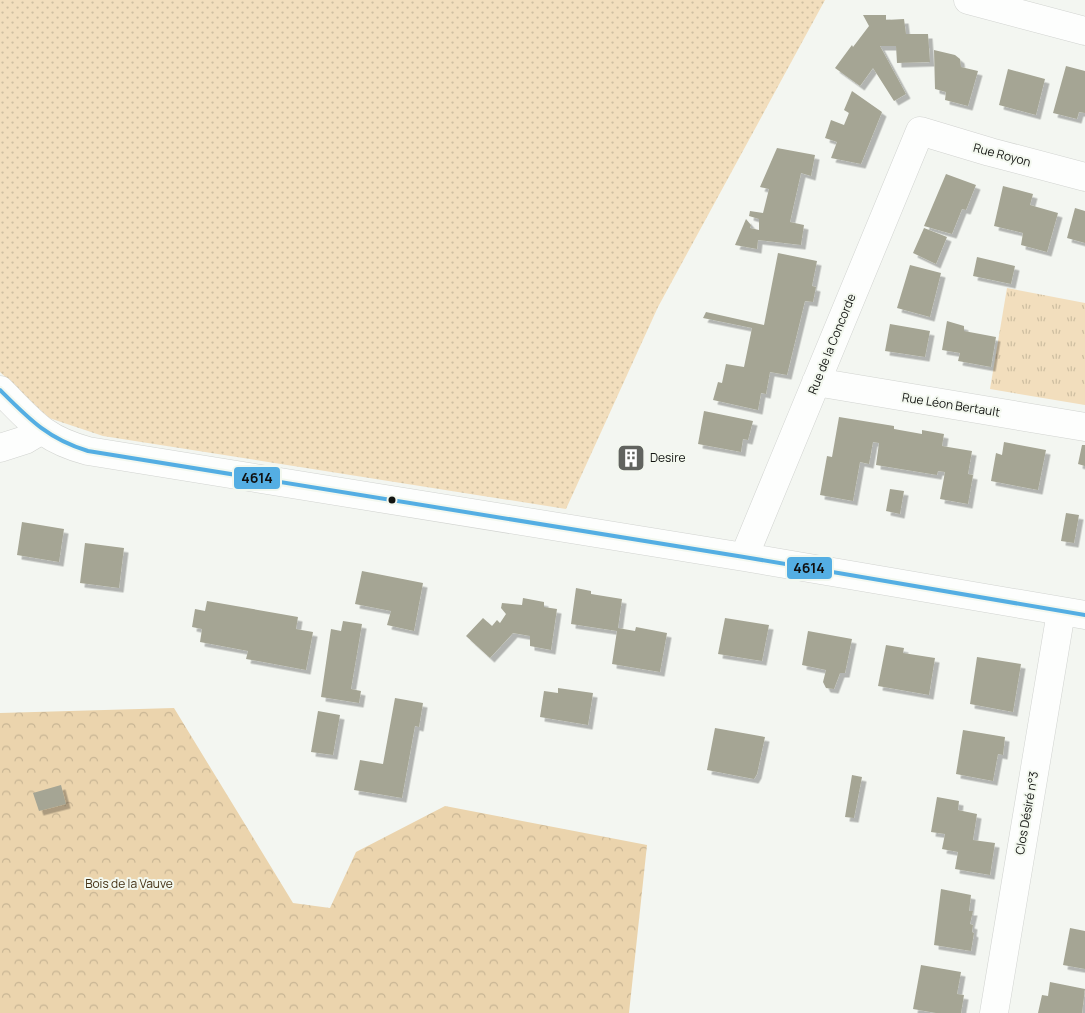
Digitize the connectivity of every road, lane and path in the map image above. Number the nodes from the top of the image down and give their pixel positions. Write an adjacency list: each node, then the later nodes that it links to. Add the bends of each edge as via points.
1 (968, 0): 2 (street)
2 (1085, 31)
3 (920, 131): 4 (street, Rue Royon); 5 (street, Rue de la Concorde)
4 (1085, 177)
5 (816, 382): 7 (street, Rue Léon Bertault); 10 (street, Rue de la Concorde)
6 (0, 390): 8 (street)
7 (1085, 428)
8 (40, 431): 9 (street); 10 (street, via 63,444 88,451)
9 (0, 448)
10 (744, 556): 11 (street)
11 (1073, 614): 12 (street, Clos Désiré n°3)
12 (994, 1013)

